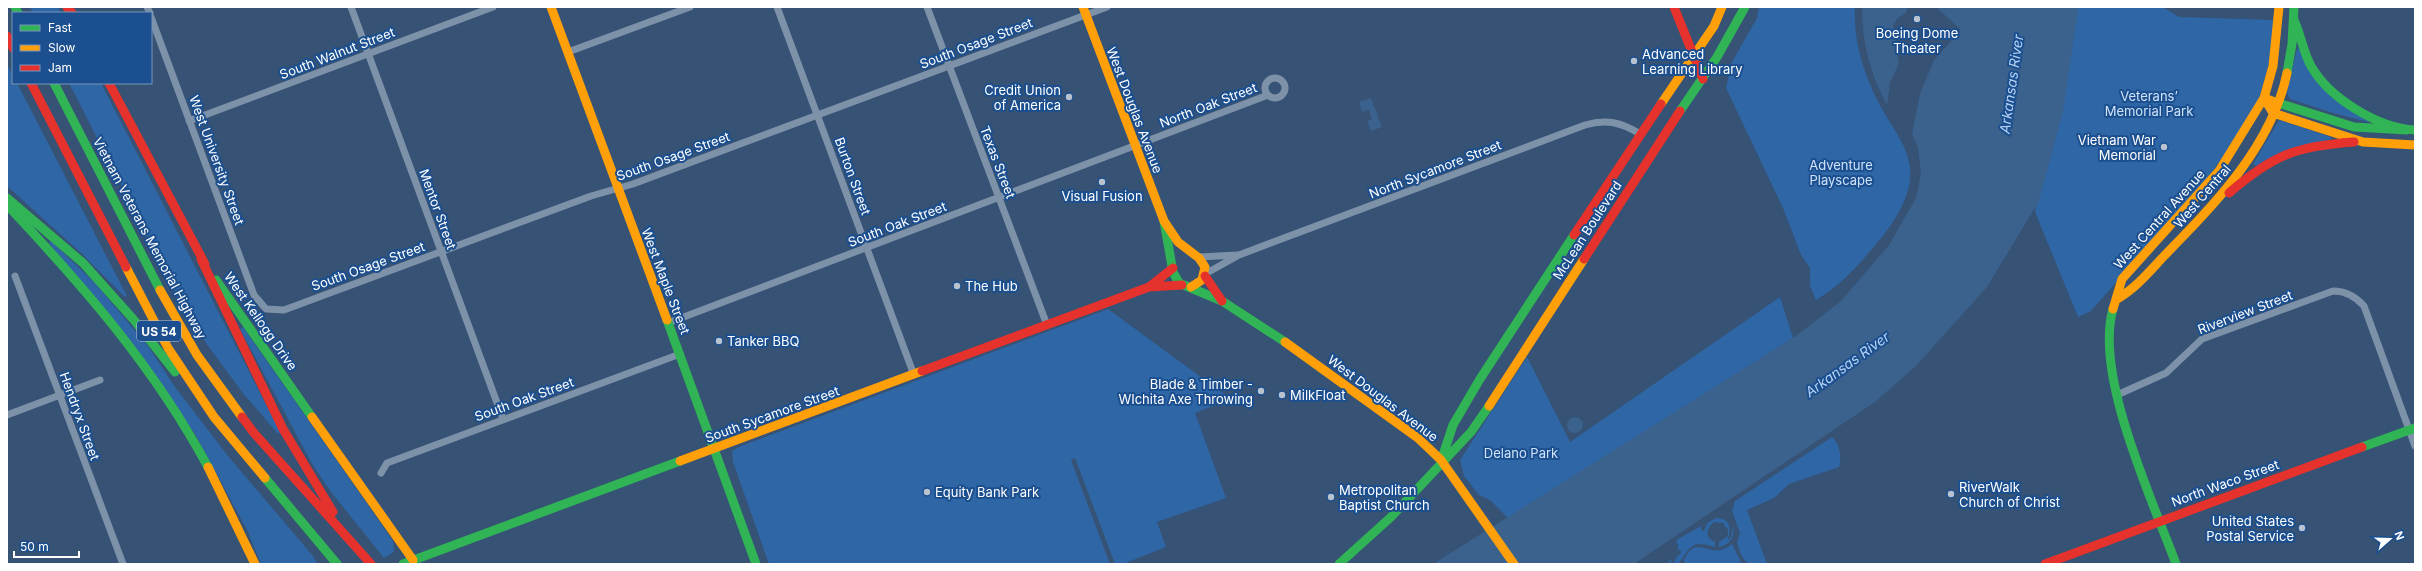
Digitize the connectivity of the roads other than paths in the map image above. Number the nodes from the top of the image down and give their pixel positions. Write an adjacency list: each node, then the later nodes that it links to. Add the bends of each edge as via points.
1 (351, 7): 19 (street, Mentor Street)
2 (493, 7): 19 (street, South Walnut Street)
3 (551, 7): 18 (main road, West Maple Street)
4 (690, 7): 18 (street)
5 (777, 7): 30 (street, Burton Street)
6 (928, 7): 21 (street, Texas Street)
7 (1107, 7): 13 (street, South Osage Street)
8 (1674, 7): 20 (main road)
9 (1722, 7): 20 (main road, McLean Boulevard, via 1714,26)
10 (1745, 7): 22 (main road, McLean Boulevard, via 1734,31)
11 (2279, 7): 27 (main road, West Central Avenue, via 2273,66)
12 (2294, 7): 14 (main road)
13 (1085, 11): 21 (street, South Osage Street); 36 (main road, West Douglas Avenue)
14 (2294, 19): 28 (main road, via 2292,48); 32 (main road, via 2311,65 2329,89 2351,107 2368,116)
15 (152, 20): 31 (street, West University Street)
16 (7, 36): 17 (main road)
17 (12, 46)
18 (568, 52): 37 (main road, West Maple Street)
19 (369, 54): 31 (street, South Walnut Street); 44 (street, Mentor Street)
20 (1694, 57): 22 (main road); 33 (main road, McLean Boulevard)
21 (950, 66): 30 (street, South Osage Street); 39 (street, Texas Street)
22 (1703, 79): 69 (main road, McLean Boulevard, via 1471,432)
23 (32, 84): 64 (main road, US 54, via 168,348)
24 (55, 84): 72 (main road, Vietnam Veterans Memorial Highway / US 54, via 173,315 197,355 254,433)
25 (110, 84): 47 (main road, West Kellogg Drive)
26 (1268, 95): 36 (street, North Oak Street)
27 (2264, 98): 28 (main road); 29 (main road); 53 (main road, West Central Avenue, via 2219,171 2122,279)
28 (2277, 102): 29 (main road); 32 (main road, via 2354,127)
29 (2273, 113): 34 (main road); 41 (main road, West Central, via 2249,160)
30 (818, 116): 37 (street, South Osage Street); 43 (street, Burton Street)
31 (189, 122): 55 (street, West University Street, via 254,295)
32 (2411, 130)
33 (1640, 134): 46 (street, North Sycamore Street, via 1619,123 1608,121 1585,125); 69 (main road, McLean Boulevard, via 1480,379 1453,425)
34 (2363, 142): 35 (main road); 41 (main road, via 2302,147 2282,153 2251,175)
35 (2415, 145)
36 (1135, 146): 39 (street, South Oak Street); 42 (main road, West Douglas Avenue)
37 (617, 189): 44 (street, South Osage Street, via 591,196); 56 (main road, West Maple Street)
38 (7, 198): 64 (main road, via 84,263)
39 (999, 198): 43 (street, South Oak Street); 57 (street, Texas Street)
40 (7, 205): 75 (main road, via 102,310 140,358 178,415 207,466)
41 (2207, 213): 53 (main road, West Central, via 2134,290)
42 (1164, 221): 45 (main road, West Douglas Avenue, via 1177,241); 48 (main road, West Douglas Avenue, via 1164,235)
43 (867, 249): 56 (street, South Oak Street); 59 (street, Burton Street)
44 (441, 252): 55 (street, South Osage Street, via 284,310); 65 (street, Mentor Street)
45 (1196, 255): 46 (street, North Sycamore Street); 48 (main road, via 1181,255); 49 (main road, West Douglas Avenue, via 1204,262)
46 (1239, 255): 49 (street, North Sycamore Street)
47 (201, 259): 72 (main road, via 283,429); 73 (main road, West Kellogg Drive)
48 (1173, 267): 51 (main road, West Douglas Avenue, via 1174,278); 52 (main road, South Sycamore Street)
49 (1205, 275): 51 (main road, via 1197,284); 54 (main road, West Douglas Avenue)
50 (15, 276): 62 (street, Hendryx Street)
51 (1186, 286): 52 (main road, South Sycamore Street); 54 (main road, West Douglas Avenue)
52 (1149, 287): 57 (main road, South Sycamore Street)
53 (2117, 299): 61 (main road, West Central Avenue, via 2111,317 2109,336)
54 (1222, 300): 69 (main road, West Douglas Avenue, via 1263,326 1418,438)
55 (266, 308)
56 (668, 323): 58 (main road, West Maple Street)
57 (1047, 325): 59 (main road, South Sycamore Street)
58 (680, 354): 65 (street, South Oak Street); 68 (main road, West Maple Street)
59 (914, 375): 68 (main road, South Sycamore Street)
60 (100, 380): 62 (street)
61 (2117, 394): 66 (street, Riverview Street, via 2166,373 2202,339 2333,291 2350,294 2365,308); 71 (main road, West Central Avenue)
62 (59, 395): 63 (street); 74 (street, Hendryx Street)
63 (7, 414)
64 (214, 417): 76 (main road, US 54)
65 (504, 419): 70 (street, South Oak Street, via 387,463)
66 (2412, 429): 67 (street); 71 (main road, North Waco Street)
67 (2415, 446)
68 (715, 449): 73 (main road, South Sycamore Street); 79 (main road, West Maple Street)
69 (1441, 460): 80 (main road, McLean Boulevard, via 1380,530); 81 (main road, West Douglas Avenue)
70 (381, 473)
71 (2159, 521): 82 (main road, North Waco Street); 83 (main road, West Central Avenue)
72 (353, 544): 77 (main road, Vietnam Veterans Memorial Highway / US 54)
73 (413, 560): 78 (main road, South Sycamore Street)
74 (122, 564)
75 (255, 564)
76 (337, 564)
77 (371, 564)
78 (403, 564)
79 (756, 564)
80 (1339, 564)
81 (1514, 564)
82 (2045, 564)
83 (2176, 564)

